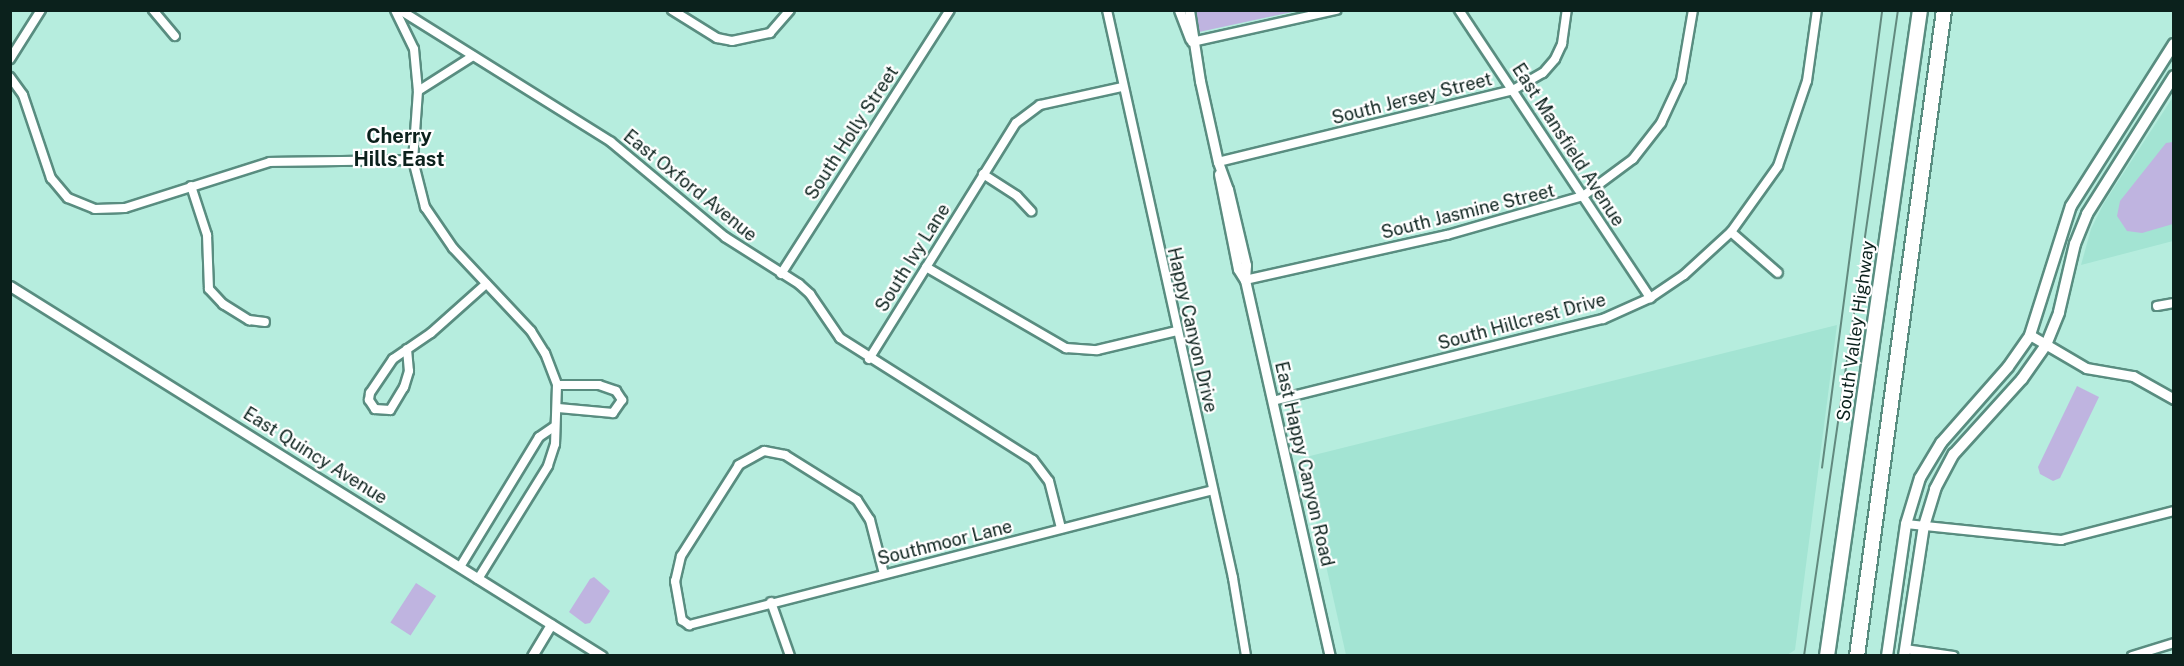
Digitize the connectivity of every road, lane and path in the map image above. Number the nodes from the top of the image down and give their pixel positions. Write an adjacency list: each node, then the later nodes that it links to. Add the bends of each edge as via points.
1 (41, 10): 22 (street)
2 (153, 10): 18 (street)
3 (395, 10): 27 (street, via 414,49)
4 (400, 10): 21 (street, East Oxford Avenue)
5 (672, 10): 6 (street, via 717,38 732,42 770,33)
6 (790, 10)
7 (950, 10): 37 (street, South Holly Street)
8 (1107, 10): 25 (street, Happy Canyon Drive)
9 (1179, 10): 19 (street, East Happy Canyon Road)
10 (1188, 10): 19 (street, East Happy Canyon Road)
11 (1336, 10): 19 (street)
12 (1459, 10): 26 (street, East Mansfield Avenue)
13 (1567, 10): 26 (street, South Jersey Street, via 1563,44 1555,59 1543,73)
14 (1692, 10): 32 (street, South Jasmine Street, via 1681,80 1661,123 1633,159)
15 (1817, 10): 34 (street, South Hillcrest Drive, via 1807,81 1787,146 1753,206)
16 (1920, 10): 72 (highway, South Valley Highway)
17 (1944, 10): 73 (highway)
18 (175, 36)
19 (1192, 42): 29 (street, East Happy Canyon Road)
20 (2174, 44): 46 (main road, via 2072,206)
21 (473, 56): 27 (street); 37 (street, East Oxford Avenue, via 621,149 725,237)
22 (10, 59)
23 (2174, 76): 47 (main road, via 2087,214)
24 (10, 77): 31 (street, via 23,94 51,178 75,202 95,209 116,210)
25 (1122, 87): 30 (street, South Ivy Lane, via 1040,105 1016,123); 45 (street, Happy Canyon Drive)
26 (1513, 90): 29 (street, South Jersey Street); 32 (street, East Mansfield Avenue)
27 (418, 91): 28 (street)
28 (413, 160): 31 (street, via 270,162); 39 (street, via 418,188 435,225)
29 (1218, 162): 38 (street, East Happy Canyon Road, via 1220,190 1238,269)
30 (983, 174): 33 (street, via 1017,196); 35 (street, South Ivy Lane)
31 (191, 186): 44 (street, via 207,235 209,289 223,304 249,320)
32 (1582, 196): 38 (street, South Jasmine Street, via 1447,235); 41 (street, East Mansfield Avenue)
33 (1031, 211)
34 (1731, 232): 36 (street); 41 (street, South Hillcrest Drive, via 1710,255)
35 (926, 267): 45 (street, via 1066,348 1097,350); 49 (street, South Ivy Lane)
36 (1778, 273)
37 (782, 274): 49 (street, East Oxford Avenue, via 810,294 832,329)
38 (1245, 280): 52 (street, East Happy Canyon Road)
39 (486, 284): 48 (street); 50 (street, via 531,331)
40 (10, 286): 60 (street, East Quincy Avenue)
41 (1650, 298): 52 (street, South Hillcrest Drive, via 1581,325)
42 (2174, 303): 43 (street)
43 (2157, 306)
44 (265, 322)
45 (1178, 331): 55 (street, Happy Canyon Drive)
46 (2030, 335): 47 (street); 57 (main road, via 2008,368 1934,453 1915,490)
47 (2046, 345): 51 (street, via 2091,370 2133,376); 58 (main road, via 2022,380 1954,454 1935,489)
48 (407, 350): 48 (street, via 393,359 370,393 369,400 375,409 390,410 404,387 409,371)
49 (869, 359): 59 (street, East Oxford Avenue, via 1033,460 1048,481)
50 (557, 385): 53 (street); 53 (street, via 599,385 616,391 622,400 613,413)
51 (2174, 399)
52 (1273, 400): 71 (street, East Happy Canyon Road)
53 (558, 408): 54 (street)
54 (554, 426): 60 (street, via 539,437); 62 (street, via 555,444 548,466)
55 (1213, 490): 59 (street, Southmoor Lane); 70 (street, Happy Canyon Drive)
56 (2174, 511): 58 (street, via 2061,540)
57 (1906, 524): 58 (street); 74 (main road)
58 (1924, 526): 66 (main road)
59 (1061, 528): 61 (street, Southmoor Lane)
60 (460, 567): 62 (street, East Quincy Avenue)
61 (884, 574): 63 (street, Southmoor Lane); 63 (street, Southmoor Lane, via 870,520 856,500 785,455 764,451 739,465 681,556 675,580 685,624)
62 (478, 579): 64 (street, East Quincy Avenue)
63 (771, 602): 69 (street)
64 (551, 624): 67 (street); 68 (street, East Quincy Avenue)
65 (2174, 643): 76 (street)
66 (1905, 652): 75 (street)
67 (531, 656)
68 (602, 656)
69 (790, 656)
70 (1246, 656)
71 (1330, 656)
72 (1827, 656)
73 (1857, 656)
74 (1887, 656)
75 (1954, 656)
76 (2132, 656)

